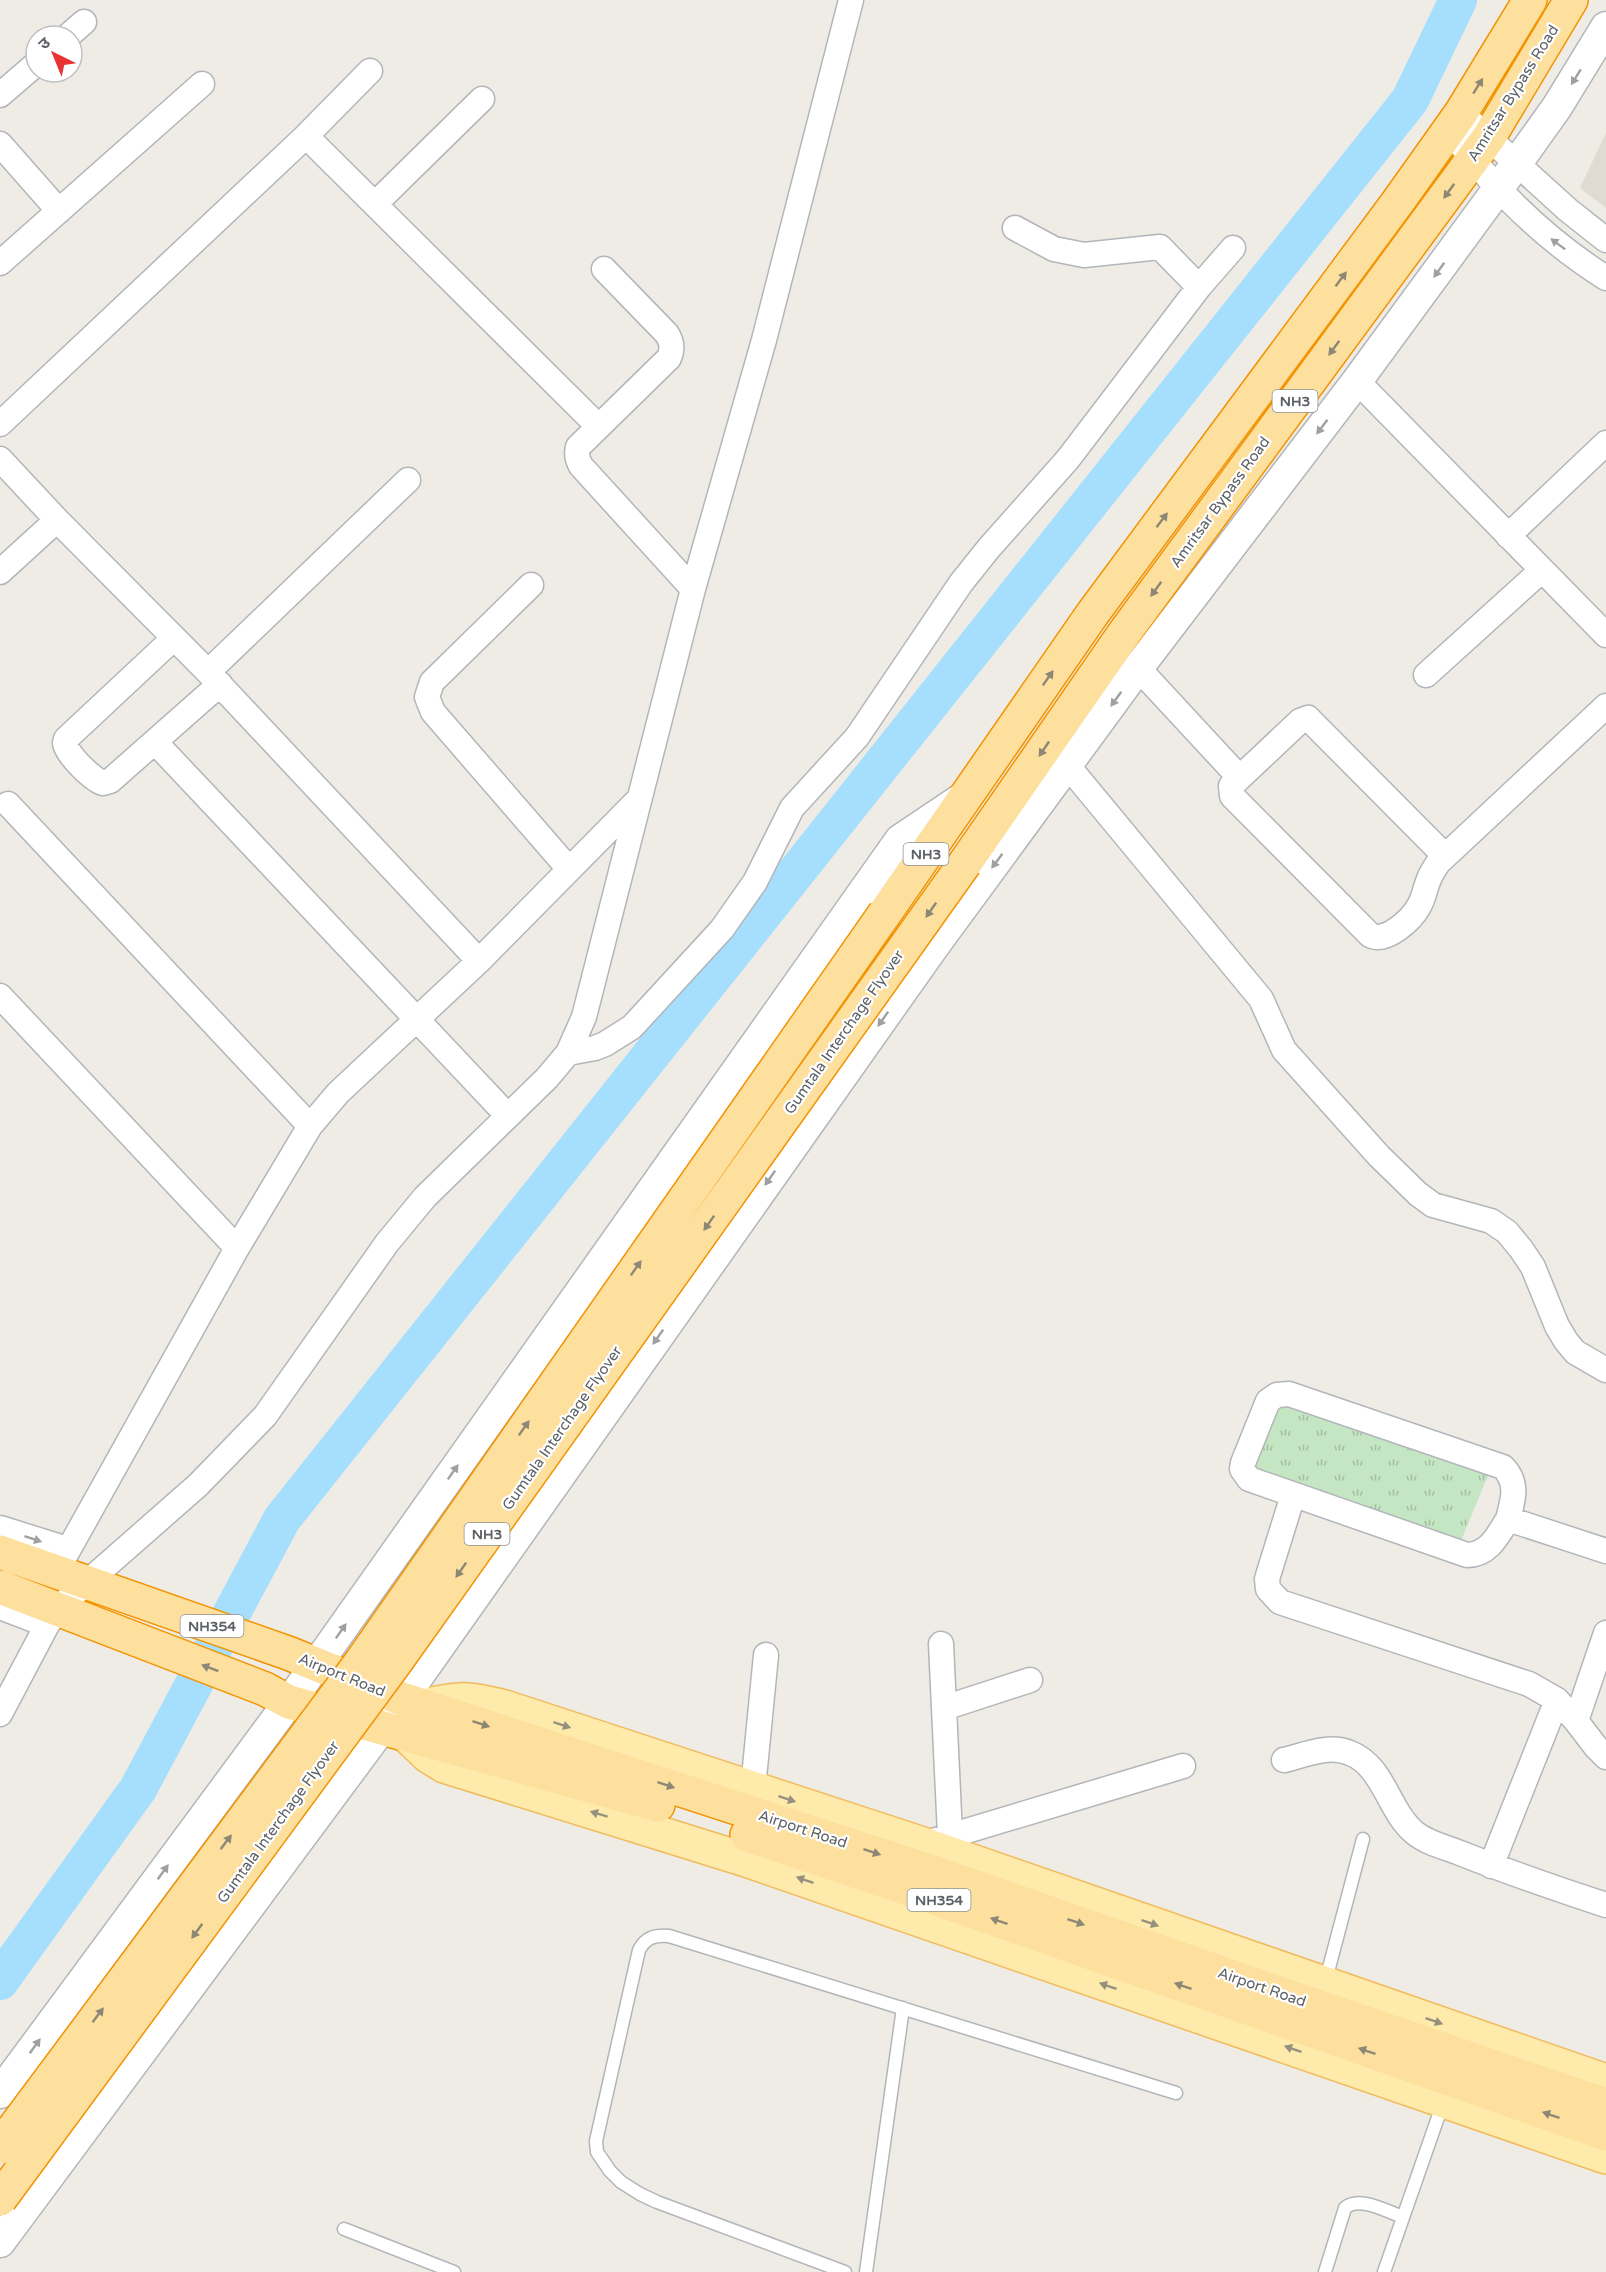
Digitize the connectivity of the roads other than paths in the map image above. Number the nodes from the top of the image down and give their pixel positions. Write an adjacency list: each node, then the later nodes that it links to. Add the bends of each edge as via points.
1 (851, 0): 36 (street, via 764,340)
2 (1530, 0): 10 (highway, NH3, one-way to 2)
3 (1571, 0): 13 (highway, Amritsar Bypass Road / NH3)
4 (1606, 27): 14 (street, one-way to 14)
5 (370, 71): 11 (street)
6 (24, 74): 8 (street)
7 (202, 84): 17 (street)
8 (0, 95)
9 (482, 99): 16 (street)
10 (1455, 121): 13 (street); 46 (highway, NH3, one-way to 10, via 1094,613)
11 (306, 136): 16 (street); 26 (street)
12 (0, 144): 17 (street)
13 (1481, 148): 14 (street); 15 (street); 49 (highway, Amritsar Bypass Road / NH3, one-way to 49, via 1125,632)
14 (1517, 163): 15 (street); 19 (street)
15 (1498, 189): 23 (street, one-way to 15, via 1549,236); 25 (street, one-way to 25)
16 (375, 204): 27 (street)
17 (59, 211): 21 (street)
18 (1016, 228): 24 (street, via 1054,249 1084,255 1160,247)
19 (1606, 240)
20 (1233, 248): 24 (street)
21 (0, 263)
22 (604, 269): 27 (street, via 667,334 672,352)
23 (1606, 278)
24 (1199, 287): 55 (street, via 1068,459 961,583 856,737 792,808 755,882 722,929 632,1027 595,1048)
25 (1357, 381): 32 (street); 39 (street, one-way to 39)
26 (0, 424)
27 (598, 426): 36 (street, via 578,447 581,466)
28 (1606, 443): 32 (street)
29 (0, 459): 31 (street)
30 (408, 480): 41 (street)
31 (57, 520): 34 (street); 38 (street)
32 (1508, 536): 33 (street)
33 (1542, 570): 37 (street); 40 (street)
34 (0, 572)
35 (531, 585): 51 (street, via 432,682 428,705)
36 (693, 589): 47 (street)
37 (1606, 635)
38 (174, 638): 41 (street); 43 (street, via 64,743 96,781 103,783)
39 (1138, 668): 44 (street, one-way to 44); 45 (street)
40 (1426, 675)
41 (214, 678): 43 (street); 52 (street)
42 (1606, 706): 50 (street)
43 (155, 742): 54 (street)
44 (1068, 766): 49 (street); 59 (street, via 1261,999 1278,1040 1293,1062 1418,1194 1433,1205 1491,1221 1506,1232 1533,1267 1566,1341 1575,1353)
45 (1239, 777): 50 (street, via 1308,718); 50 (street, via 1231,786 1232,796 1375,937 1390,935 1416,912 1429,878)
46 (966, 795): 73 (street, one-way to 46, via 900,840); 98 (highway, Gumtala Interchage Flyover / NH3, one-way to 46, bridge, via 361,1662)
47 (639, 798): 51 (street); 55 (street, via 584,1017)
48 (8, 804): 57 (street)
49 (1022, 806): 77 (street, one-way to 77, via 927,956); 100 (highway, Gumtala Interchage Flyover / NH3, one-way to 100, bridge, via 965,862 395,1663)
50 (1445, 856)
51 (568, 869): 52 (street)
52 (479, 961): 54 (street)
53 (0, 996): 58 (street)
54 (418, 1020): 56 (street); 57 (street, via 338,1093)
55 (567, 1053): 56 (street)
56 (508, 1116): 66 (street, via 425,1197 387,1242 284,1391 252,1430 198,1485)
57 (310, 1126): 58 (street)
58 (237, 1248): 65 (street)
59 (1606, 1370)
60 (1293, 1495): 61 (street, via 1467,1555 1489,1547); 61 (street, via 1249,1479 1242,1469 1268,1401 1283,1394 1503,1467 1514,1484); 76 (street, via 1267,1580 1268,1589 1280,1602 1529,1684)
61 (1508, 1519): 63 (street)
62 (0, 1528): 65 (street, one-way to 65)
63 (1606, 1551)
64 (0, 1552): 65 (highway, Airport Road / NH354)
65 (61, 1560): 66 (highway, Airport Road / NH354)
66 (89, 1582): 69 (street); 73 (highway, Airport Road / NH354)
67 (0, 1587): 69 (highway, Airport Road / NH354)
68 (0, 1607): 69 (street)
69 (53, 1617): 75 (highway, Airport Road / NH354, one-way to 69, via 120,1633); 79 (street)
70 (1606, 1633): 80 (street)
71 (941, 1644): 78 (street)
72 (766, 1655): 85 (street)
73 (303, 1659): 75 (street); 77 (highway, Airport Road / NH354)
74 (1030, 1680): 78 (street)
75 (277, 1696): 81 (highway, Airport Road / NH354); 93 (street, one-way to 75)
76 (1557, 1700): 80 (street); 88 (street)
77 (413, 1702): 81 (street); 85 (main road, one-way to 85, via 473,1699 505,1707); 96 (highway, Airport Road / NH354, one-way to 96, via 933,1872)
78 (944, 1708): 86 (street)
79 (0, 1714)
80 (1576, 1721): 82 (street)
81 (394, 1732): 95 (main road, one-way to 81, via 743,1859 444,1766); 97 (highway, Airport Road / NH354, one-way to 81, via 646,1801); 103 (street)
82 (1606, 1757)
83 (1284, 1760): 88 (street, via 1323,1750 1351,1753 1373,1771 1416,1834)
84 (1183, 1766): 86 (street)
85 (753, 1788): 86 (main road, one-way to 86)
86 (936, 1839): 90 (main road, one-way to 90)
87 (1363, 1839): 90 (lane)
88 (1491, 1866): 89 (street)
89 (1606, 1905)
90 (1325, 1984): 92 (main road, one-way to 92)
91 (903, 2008): 94 (lane); 105 (lane, via 669,1936 650,1938 639,1950 596,2141 597,2152 610,2171 640,2194); 106 (lane)
92 (1606, 2081)
93 (0, 2093)
94 (1176, 2093)
95 (1444, 2102): 99 (main road); 101 (lane)
96 (1606, 2105)
97 (1606, 2134)
98 (0, 2147)
99 (1606, 2157)
100 (0, 2199)
101 (1403, 2217): 107 (lane, via 1359,2202 1349,2205); 108 (lane)
102 (344, 2229): 104 (lane)
103 (0, 2242)
104 (454, 2272)
105 (845, 2272)
106 (866, 2272)
107 (1325, 2272)
108 (1384, 2272)

